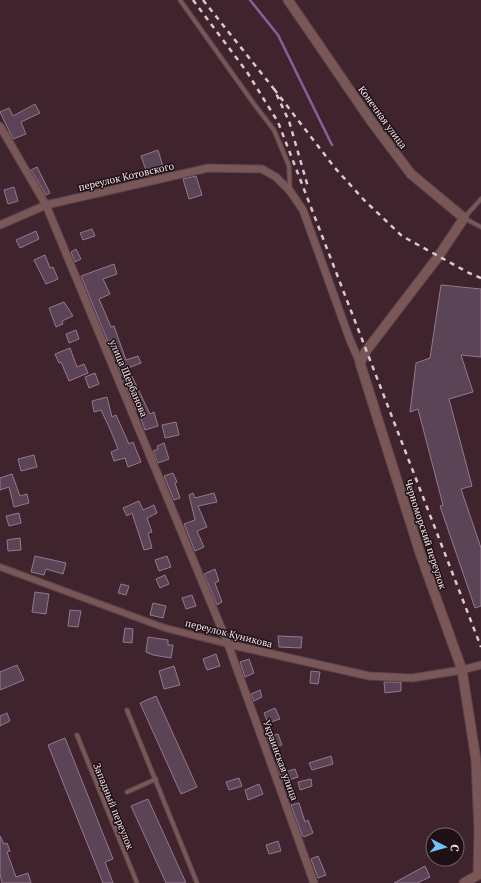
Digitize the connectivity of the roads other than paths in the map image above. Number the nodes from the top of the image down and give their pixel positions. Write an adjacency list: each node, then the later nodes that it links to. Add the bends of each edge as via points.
1 (180, 0): 4 (lane, via 274,130 289,166)
2 (288, 0): 7 (street, Конечная улица, via 410,174)
3 (0, 126): 6 (street, улица Щербанова)
4 (290, 191): 6 (street, переулок Котовского, via 276,177 262,169 208,168); 10 (street, via 303,210)
5 (481, 198): 7 (lane)
6 (46, 205): 8 (street, переулок Котовского); 12 (street, улица Щербанова)
7 (464, 218): 9 (lane, Конечная улица); 10 (street, via 438,257 366,351)
8 (0, 226)
9 (481, 227)
10 (360, 363): 14 (street, Черноморский переулок, via 420,553)
11 (0, 567): 12 (street, переулок Куникова, via 165,628)
12 (228, 644): 14 (street, переулок Куникова, via 369,676 412,678); 22 (street, Украинская улица)
13 (481, 665): 14 (street, переулок Куникова)
14 (462, 670): 19 (street, Черноморский переулок, via 476,760)
15 (127, 710): 17 (lane)
16 (77, 735): 20 (lane, Западный переулок)
17 (156, 779): 18 (lane); 21 (lane)
18 (126, 792)
19 (480, 875): 23 (street, Черноморский переулок)
20 (137, 883)
21 (198, 883)
22 (314, 883)
23 (464, 883)

